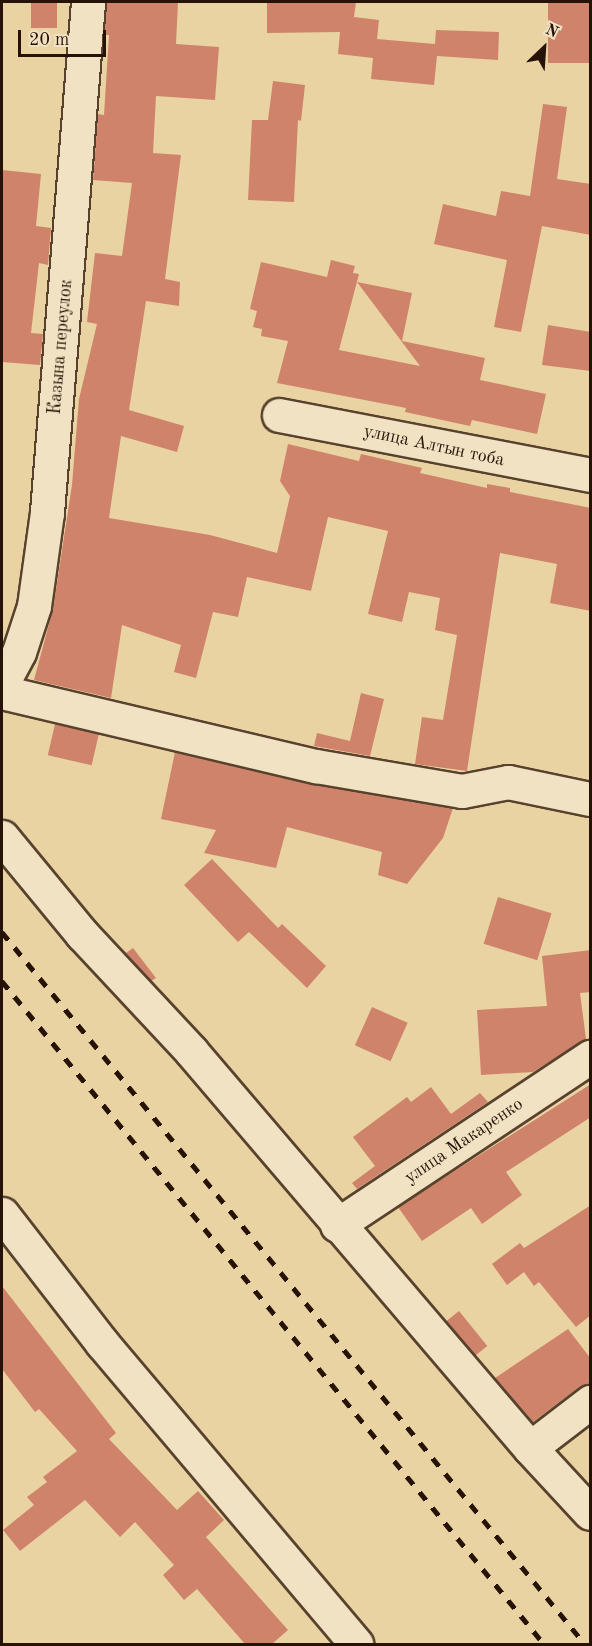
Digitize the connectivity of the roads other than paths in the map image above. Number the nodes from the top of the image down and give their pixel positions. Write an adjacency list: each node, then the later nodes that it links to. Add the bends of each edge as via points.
1 (88, 2): 4 (street, Казына переулок, via 47,512 34,606 19,652)
2 (279, 415): 3 (street, улица Алтын тоба)
3 (591, 475)
4 (2, 684)
5 (2, 692): 6 (street, via 316,766 462,791 508,782)
6 (591, 799)
7 (2, 837): 10 (street, via 82,934 257,1127)
8 (591, 1057): 10 (street, улица Макаренко)
9 (2, 1214): 14 (street, via 102,1343)
10 (337, 1225): 12 (street)
11 (591, 1402): 12 (street)
12 (530, 1448): 13 (street)
13 (591, 1513)
14 (356, 1644)

